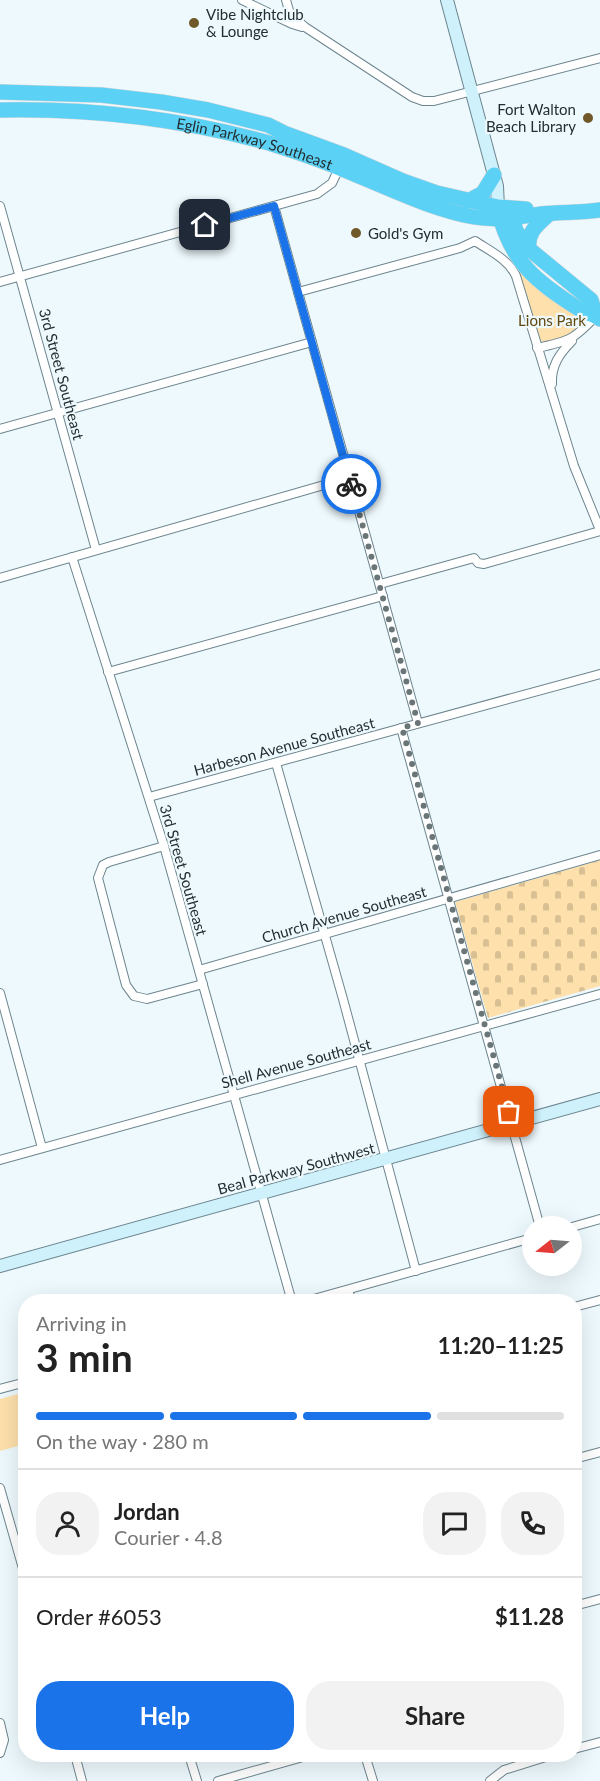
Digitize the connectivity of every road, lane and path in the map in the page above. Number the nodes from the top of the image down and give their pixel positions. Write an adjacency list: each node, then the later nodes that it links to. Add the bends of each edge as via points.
1 (242, 0): 4 (street)
2 (286, 0): 4 (street, via 290,14)
3 (447, 0): 7 (main road)
4 (304, 27): 7 (street, via 412,97 434,101)
5 (600, 58): 7 (street)
6 (0, 92): 9 (highway, Eglin Parkway Southeast, via 85,93 179,105 268,125)
7 (472, 92): 10 (main road)
8 (0, 110): 9 (highway, Eglin Parkway Southeast, via 87,112 175,122)
9 (342, 161): 11 (highway, Eglin Parkway Southeast); 13 (street, via 326,189); 15 (highway, Eglin Parkway Southeast, via 401,195 436,207 475,217)
10 (496, 181): 11 (highway); 15 (main road)
11 (468, 201): 15 (highway, Eglin Parkway Southeast)
12 (0, 206): 18 (street, 3rd Street Southeast)
13 (274, 206): 18 (street); 20 (street)
14 (600, 210): 16 (highway, Eglin Parkway Southeast)
15 (505, 213): 16 (highway, Eglin Parkway Southeast, via 524,208); 17 (highway); 21 (highway, via 507,241 525,268 582,312)
16 (547, 214): 17 (highway, via 533,229)
17 (529, 249): 21 (highway, via 591,300)
18 (21, 276): 19 (street); 26 (street, 3rd Street Southeast)
19 (0, 282)
20 (298, 292): 23 (street); 24 (street, via 475,241 512,267)
21 (598, 317): 22 (street)
22 (577, 336): 24 (street); 25 (street, via 556,361)
23 (312, 342): 26 (street); 33 (street)
24 (537, 348): 25 (street)
25 (552, 391): 29 (street, via 574,466)
26 (58, 413): 27 (street); 30 (street, 3rd Street Southeast)
27 (0, 429)
28 (324, 485): 30 (street)
29 (600, 531): 33 (street, via 484,564 474,558)
30 (96, 550): 31 (street)
31 (72, 557): 32 (street); 35 (street, 3rd Street Southeast)
32 (0, 578)
33 (380, 584): 34 (street)
34 (383, 596): 35 (street); 37 (street)
35 (108, 672): 40 (street, 3rd Street Southeast)
36 (600, 674): 37 (street, Harbeson Avenue Southeast)
37 (418, 723): 38 (street, Harbeson Avenue Southeast)
38 (402, 728): 39 (street, Harbeson Avenue Southeast); 43 (street)
39 (276, 763): 40 (street, Harbeson Avenue Southeast); 44 (street)
40 (148, 797): 41 (street, 3rd Street Southeast)
41 (164, 846): 45 (street, 3rd Street Southeast); 46 (street, via 109,862 98,878 126,986 134,996 147,999)
42 (600, 855): 43 (street, Church Avenue Southeast)
43 (448, 898): 44 (street, Church Avenue Southeast); 49 (street)
44 (324, 933): 45 (street, Church Avenue Southeast); 50 (street)
45 (199, 970): 46 (street, 3rd Street Southeast)
46 (202, 984): 51 (street, 3rd Street Southeast)
47 (0, 993): 54 (street)
48 (600, 994): 49 (street, Shell Avenue Southeast)
49 (485, 1026): 50 (street, Shell Avenue Southeast); 53 (street)
50 (360, 1060): 51 (street, Shell Avenue Southeast); 55 (street)
51 (233, 1095): 54 (street, Shell Avenue Southeast); 57 (street, 3rd Street Southeast)
52 (600, 1099): 53 (main road, Beal Parkway Southwest)
53 (512, 1124): 55 (main road, Beal Parkway Southwest); 58 (street)
54 (42, 1148): 56 (street, Shell Avenue Southeast)
55 (386, 1159): 57 (main road, Beal Parkway Southwest); 63 (street)
56 (0, 1160)
57 (262, 1193): 62 (main road, Beal Parkway Southwest); 65 (street, 3rd Street Southeast)
58 (537, 1216)
59 (600, 1219): 60 (street)
60 (582, 1224)
61 (522, 1241): 63 (street)
62 (0, 1266)
63 (416, 1271): 64 (street)
64 (348, 1290): 66 (street); 67 (street)
65 (290, 1294)
66 (333, 1294)
67 (349, 1294)
68 (600, 1300): 69 (street)
69 (582, 1305)
70 (18, 1384): 71 (street)
71 (0, 1389)
72 (600, 1452): 73 (street)
73 (582, 1457)
74 (0, 1488): 75 (street)
75 (18, 1552)
76 (600, 1599): 77 (street)
77 (582, 1604)
78 (0, 1723): 81 (street, via 4,1740)
79 (600, 1742): 80 (street)
80 (582, 1747)
81 (0, 1753)
82 (77, 1762): 87 (street)
83 (191, 1762): 88 (street)
84 (285, 1762): 89 (street)
85 (367, 1762): 90 (street)
86 (530, 1762): 91 (street, via 504,1770)
87 (82, 1781)
88 (197, 1781)
89 (218, 1781)
90 (373, 1781)
91 (490, 1781)

